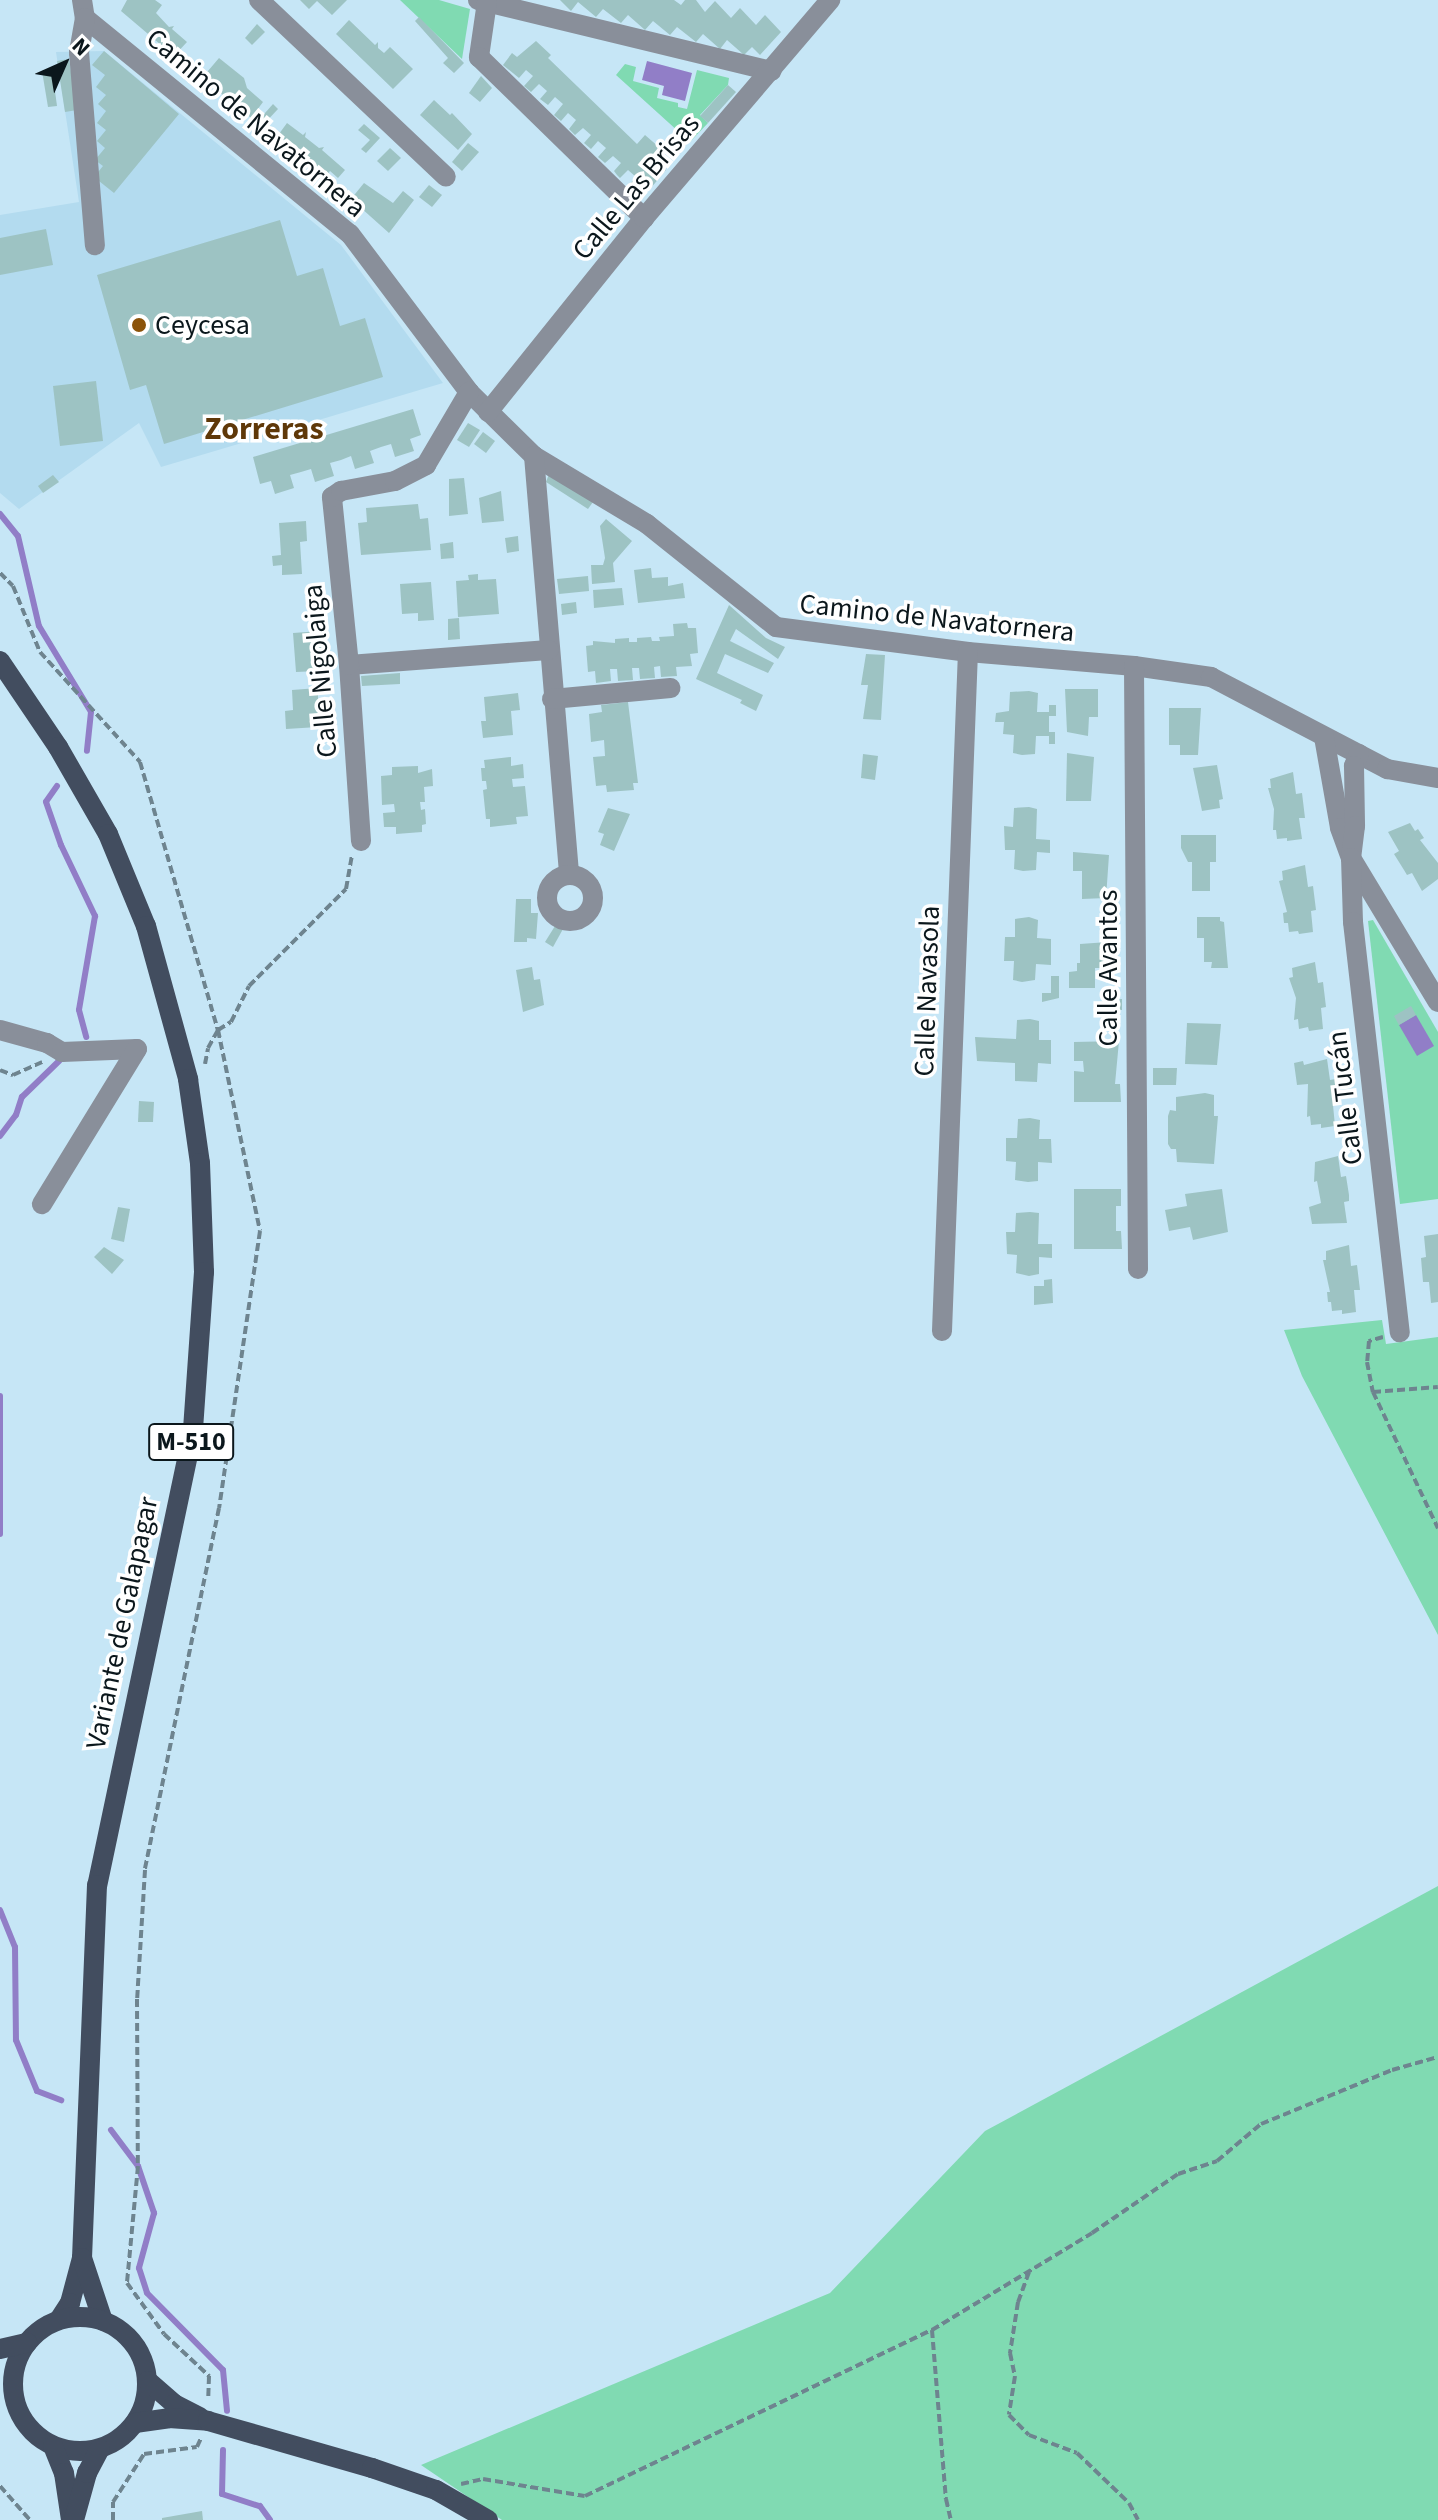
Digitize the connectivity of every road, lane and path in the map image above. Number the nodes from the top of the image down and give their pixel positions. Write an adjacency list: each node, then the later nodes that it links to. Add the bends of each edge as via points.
1 (259, 0): 6 (street)
2 (830, 0): 5 (street, Calle Las Brisas)
3 (482, 1): 5 (street); 7 (street, via 479,57)
4 (84, 9): 8 (street, via 79,52); 9 (street, Camino de Navatornera, via 350,234)
5 (772, 71): 7 (street, Calle Las Brisas)
6 (446, 177)
7 (644, 218): 10 (street, Calle Las Brisas)
8 (95, 245)
9 (469, 392): 10 (street, Camino de Navatornera); 15 (street, Calle Nigolaiga, via 426,465 395,481 332,497)
10 (488, 412): 11 (street, Camino de Navatornera)
11 (534, 456): 12 (street); 13 (street, Camino de Navatornera, via 647,524 776,627)
12 (548, 650): 15 (street); 18 (street)
13 (968, 652): 16 (street, Camino de Navatornera); 32 (street, Calle Navasola)
14 (0, 661): 38 (main road, Variante de Galapagar / M-510, via 108,834 146,926 188,1079 200,1163 204,1272 193,1431 97,1885)
15 (349, 665): 22 (street, Calle Nigolaiga)
16 (1134, 666): 19 (street, Camino de Navatornera, via 1211,677); 31 (street, Calle Avantos)
17 (670, 688): 18 (street)
18 (552, 699): 24 (street)
19 (1324, 737): 20 (street, Camino de Navatornera); 23 (street, Calle Tucán, via 1340,828)
20 (1359, 754): 21 (street, Camino de Navatornera, via 1387,769); 23 (street, Calle Tucán, via 1354,766)
21 (1438, 778)
22 (361, 841): 29 (path, via 352,848 346,889 249,986 231,1022 218,1030 208,1048)
23 (1351, 858): 25 (street); 33 (street, Calle Tucán, via 1353,922)
24 (569, 875)
25 (1438, 1002)
26 (0, 1030): 27 (street)
27 (62, 1052): 28 (path, via 13,1075); 30 (street, via 137,1049)
28 (0, 1070)
29 (205, 1070)
30 (42, 1204)
31 (1138, 1269)
32 (942, 1331)
33 (1400, 1332): 35 (path, via 1369,1341)
34 (1438, 1387): 35 (path)
35 (1373, 1392): 36 (path)
36 (1438, 1528)
37 (1438, 2057): 39 (path, via 1392,2070 1261,2124 1217,2161 1178,2174)
38 (82, 2258): 40 (main road, M-510, via 70,2303); 41 (main road, M-510)
39 (1029, 2272): 42 (path); 57 (path, via 1010,2353 1015,2376 1009,2415 1029,2435 1077,2453 1129,2503)
40 (59, 2320): 41 (main road); 43 (main road)
41 (103, 2321): 45 (main road, via 126,2335 141,2355)
42 (932, 2330): 52 (path, via 585,2496 483,2479); 56 (path)
43 (27, 2343): 44 (main road); 46 (main road)
44 (0, 2349)
45 (148, 2381): 47 (main road, via 174,2404); 48 (main road)
46 (7, 2384): 49 (main road, via 33,2433)
47 (208, 2421): 48 (main road, via 169,2418); 52 (main road)
48 (135, 2423): 50 (main road)
49 (53, 2446): 50 (main road, via 76,2452); 54 (main road)
50 (100, 2449): 54 (main road)
51 (0, 2486): 53 (path)
52 (436, 2490): 55 (main road)
53 (30, 2520)
54 (73, 2520)
55 (488, 2520)
56 (951, 2520)
57 (1138, 2520)

